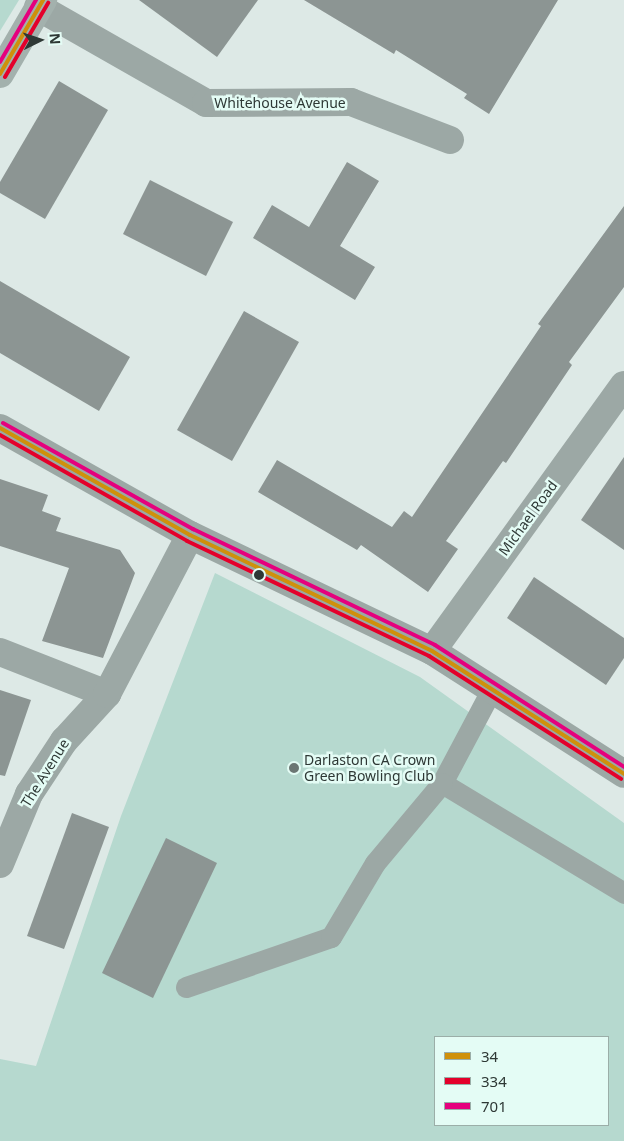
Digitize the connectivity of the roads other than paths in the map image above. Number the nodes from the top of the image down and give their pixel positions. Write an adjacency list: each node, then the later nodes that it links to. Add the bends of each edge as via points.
1 (40, 4): 2 (street); 3 (street, Whitehouse Avenue, via 206,103 351,102)
2 (0, 74)
3 (450, 140)
4 (624, 385): 7 (street, Michael Road)
5 (0, 428): 6 (street)
6 (190, 535): 7 (street); 10 (street, The Avenue)
7 (432, 651): 9 (street)
8 (0, 652): 10 (street)
9 (493, 687): 11 (street); 12 (lane)
10 (107, 694): 13 (street, The Avenue, via 64,741 29,794)
11 (624, 774)
12 (442, 783): 14 (lane); 15 (lane, via 375,863 331,937)
13 (0, 864)
14 (624, 893)
15 (186, 987)

